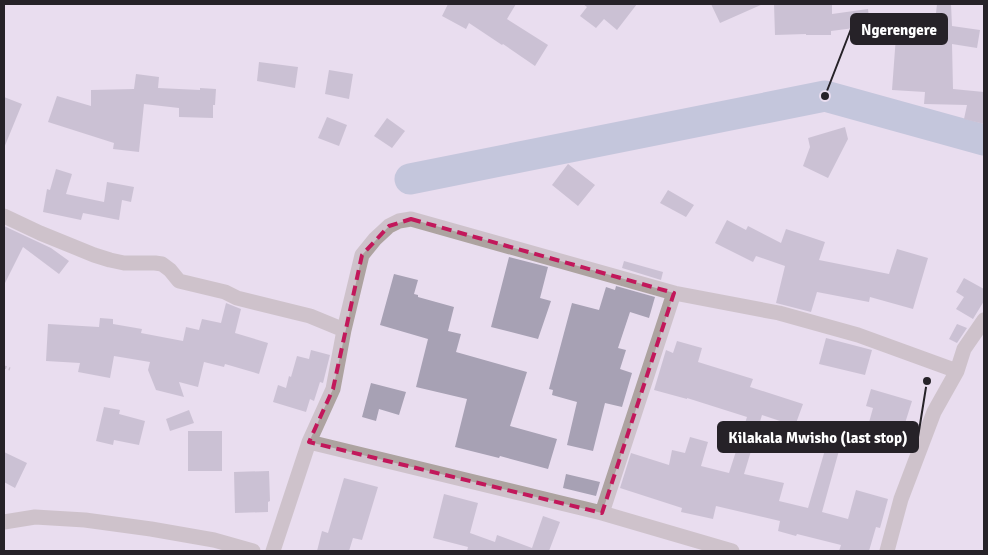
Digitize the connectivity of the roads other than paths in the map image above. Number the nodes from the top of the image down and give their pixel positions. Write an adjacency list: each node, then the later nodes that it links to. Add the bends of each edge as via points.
1 (4, 216): 4 (street, via 94,255 124,263 162,264 179,281 310,316)
2 (674, 293): 4 (street, via 411,219 389,226 362,255); 5 (street, via 779,313 858,335); 7 (street)
3 (984, 320): 5 (street, via 964,349)
4 (344, 330): 6 (street, via 333,389)
5 (957, 371): 12 (street, via 934,412 901,498)
6 (309, 442): 7 (street); 10 (street)
7 (602, 513): 11 (street)
8 (4, 522): 9 (street, via 36,518 85,520 214,540)
9 (253, 551)
10 (273, 551)
11 (732, 551)
12 (887, 551)

